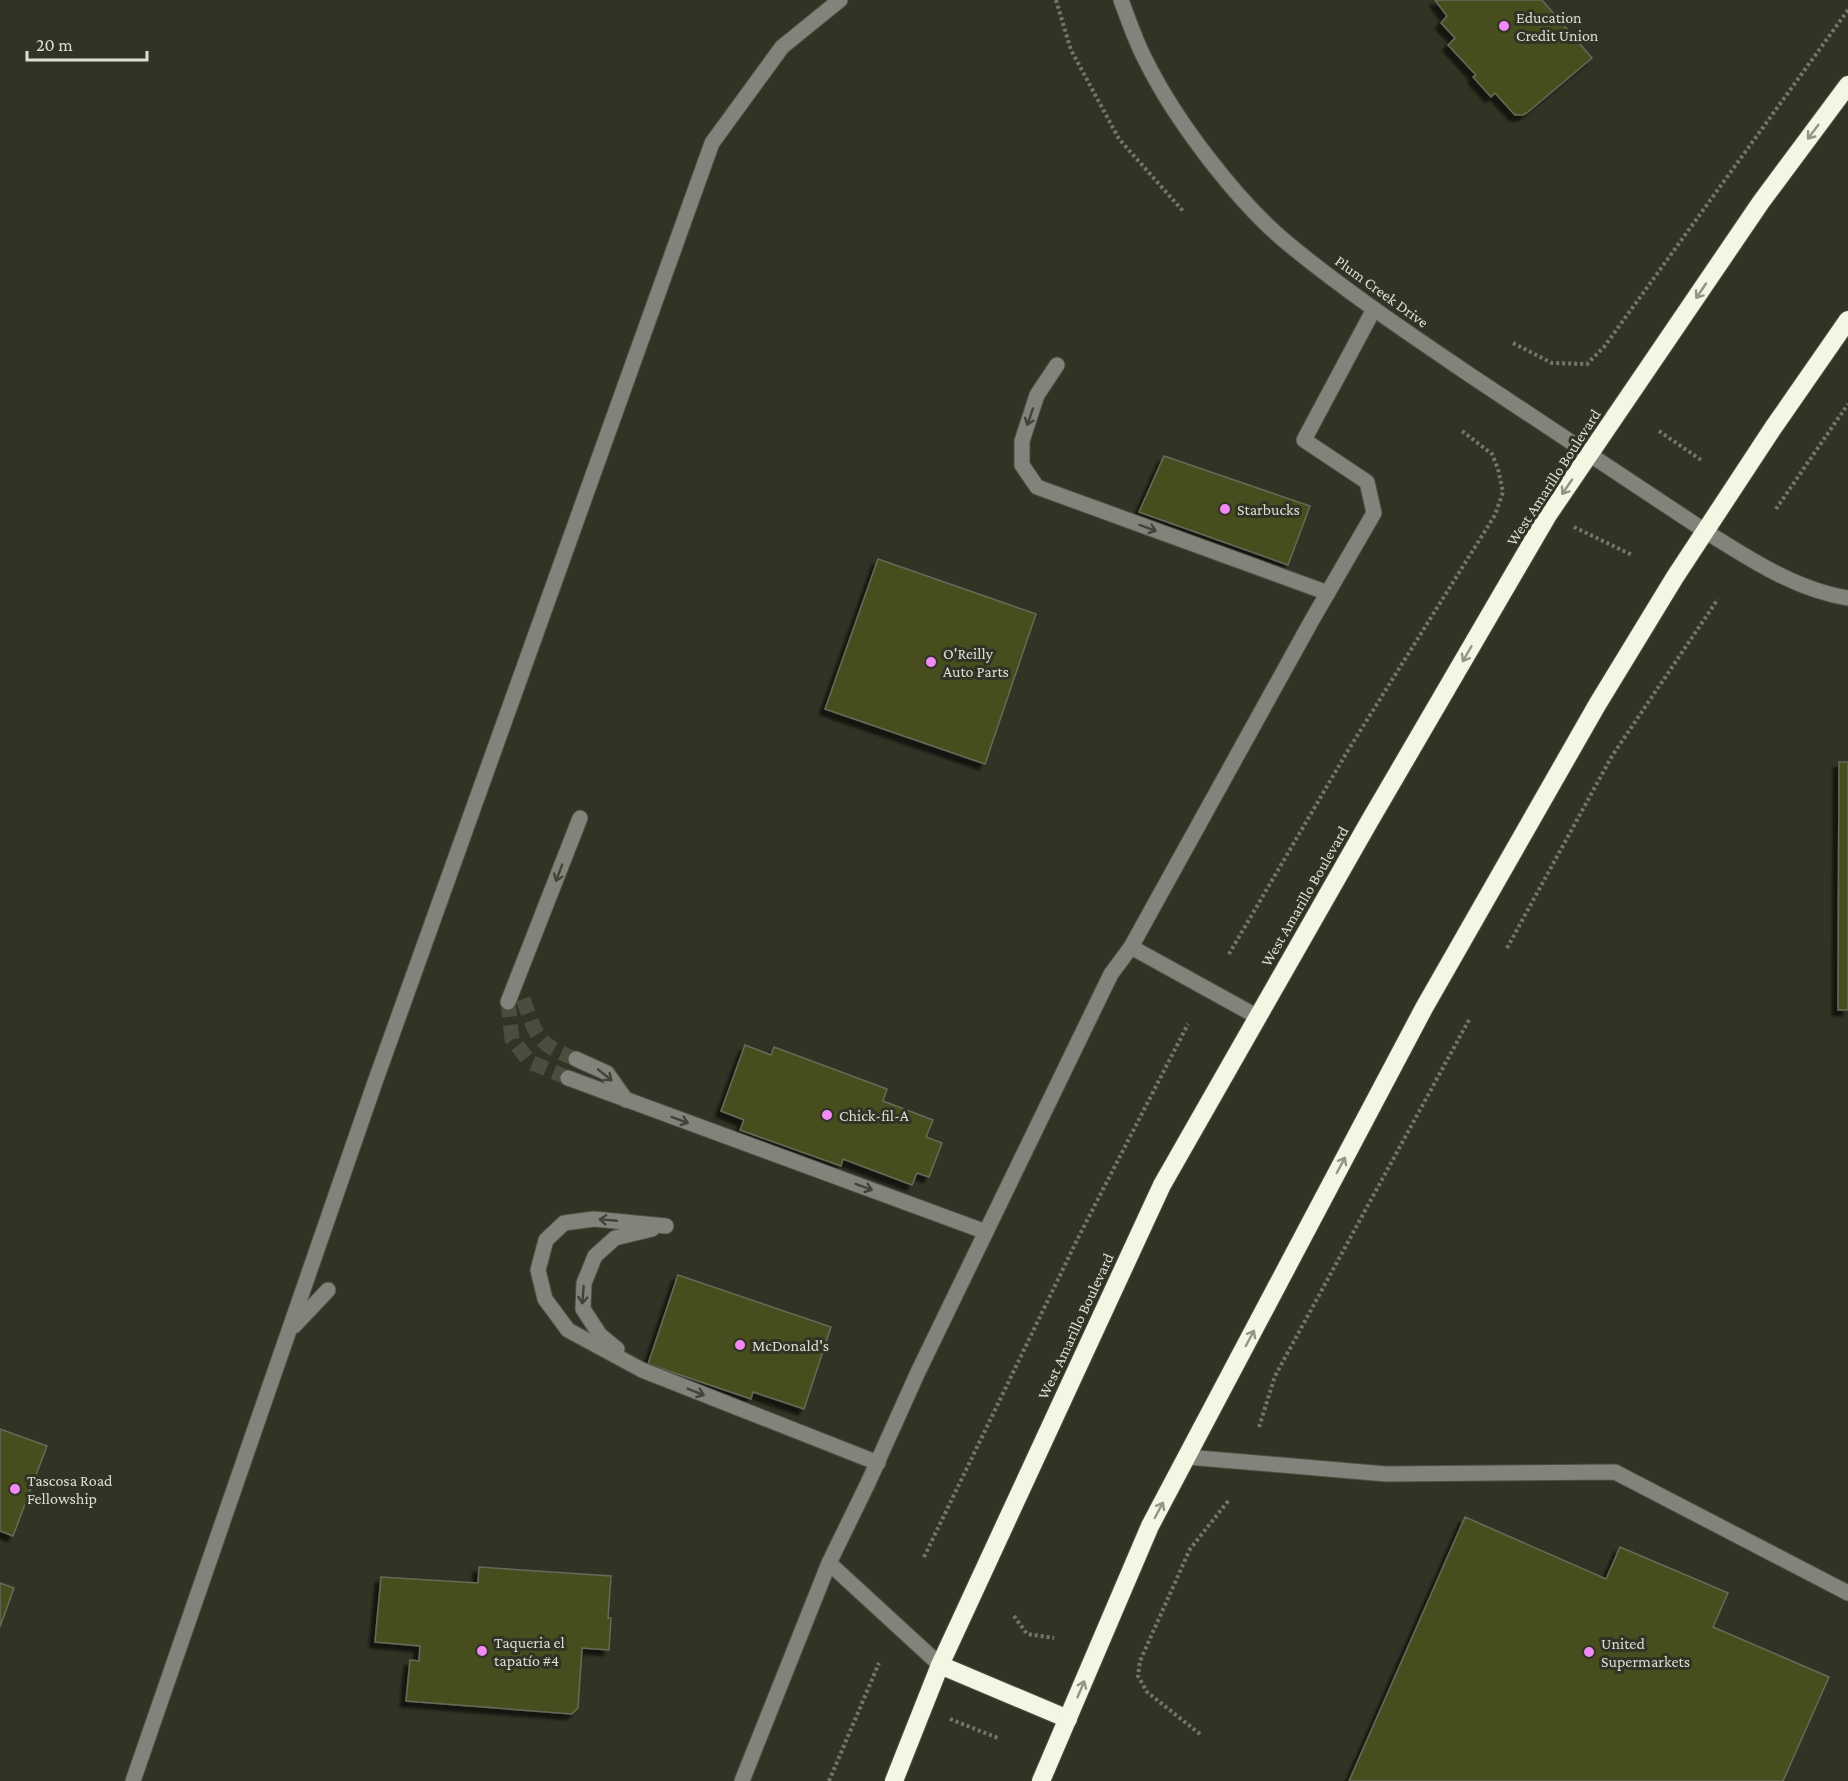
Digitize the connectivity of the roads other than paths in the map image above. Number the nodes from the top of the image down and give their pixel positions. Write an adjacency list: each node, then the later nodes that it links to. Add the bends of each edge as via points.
1 (840, 0): 20 (street, via 782,47 712,143 374,1084)
2 (1121, 0): 4 (street, Plum Creek Drive, via 1146,63 1208,157 1285,240)
3 (1848, 85): 7 (highway, West Amarillo Boulevard, one-way to 7, via 1761,202)
4 (1374, 309): 7 (street, Plum Creek Drive); 9 (street, via 1304,440 1367,482 1374,513)
5 (1848, 320): 8 (highway)
6 (1057, 365): 9 (street, one-way to 9, via 1038,395 1022,441 1022,465 1037,487)
7 (1590, 454): 8 (street, Plum Creek Drive); 14 (highway, West Amarillo Boulevard, one-way to 14, via 1548,515)
8 (1705, 531): 10 (street, Plum Creek Drive, via 1803,585); 22 (highway, one-way to 8, via 1424,1008 1597,705)
9 (1328, 593): 12 (street)
10 (1848, 598)
11 (580, 818): 13 (street, one-way to 13, via 519,973)
12 (1131, 947): 14 (street); 18 (street, via 1111,974)
13 (515, 1000)
14 (1258, 1017): 26 (highway, West Amarillo Boulevard, via 1162,1185)
15 (576, 1059): 17 (street, one-way to 17, via 607,1073)
16 (568, 1078): 17 (street)
17 (626, 1100): 18 (street, one-way to 18)
18 (986, 1232): 23 (street)
19 (328, 1290): 20 (street)
20 (290, 1330): 28 (street)
21 (642, 1370): 21 (street, via 600,1335 583,1309 584,1283 595,1256 615,1238 666,1226 594,1219 564,1223 546,1240 538,1270 544,1299 568,1330); 23 (street, one-way to 23)
22 (1187, 1456): 25 (street, via 1386,1474 1615,1472); 27 (highway, one-way to 22, via 1150,1526)
23 (878, 1463): 24 (street)
24 (829, 1563): 26 (street); 29 (street)
25 (1848, 1593)
26 (940, 1665): 27 (highway); 30 (highway, West Amarillo Boulevard)
27 (1068, 1719): 31 (highway)
28 (134, 1781)
29 (742, 1781)
30 (894, 1781)
31 (1041, 1781)

